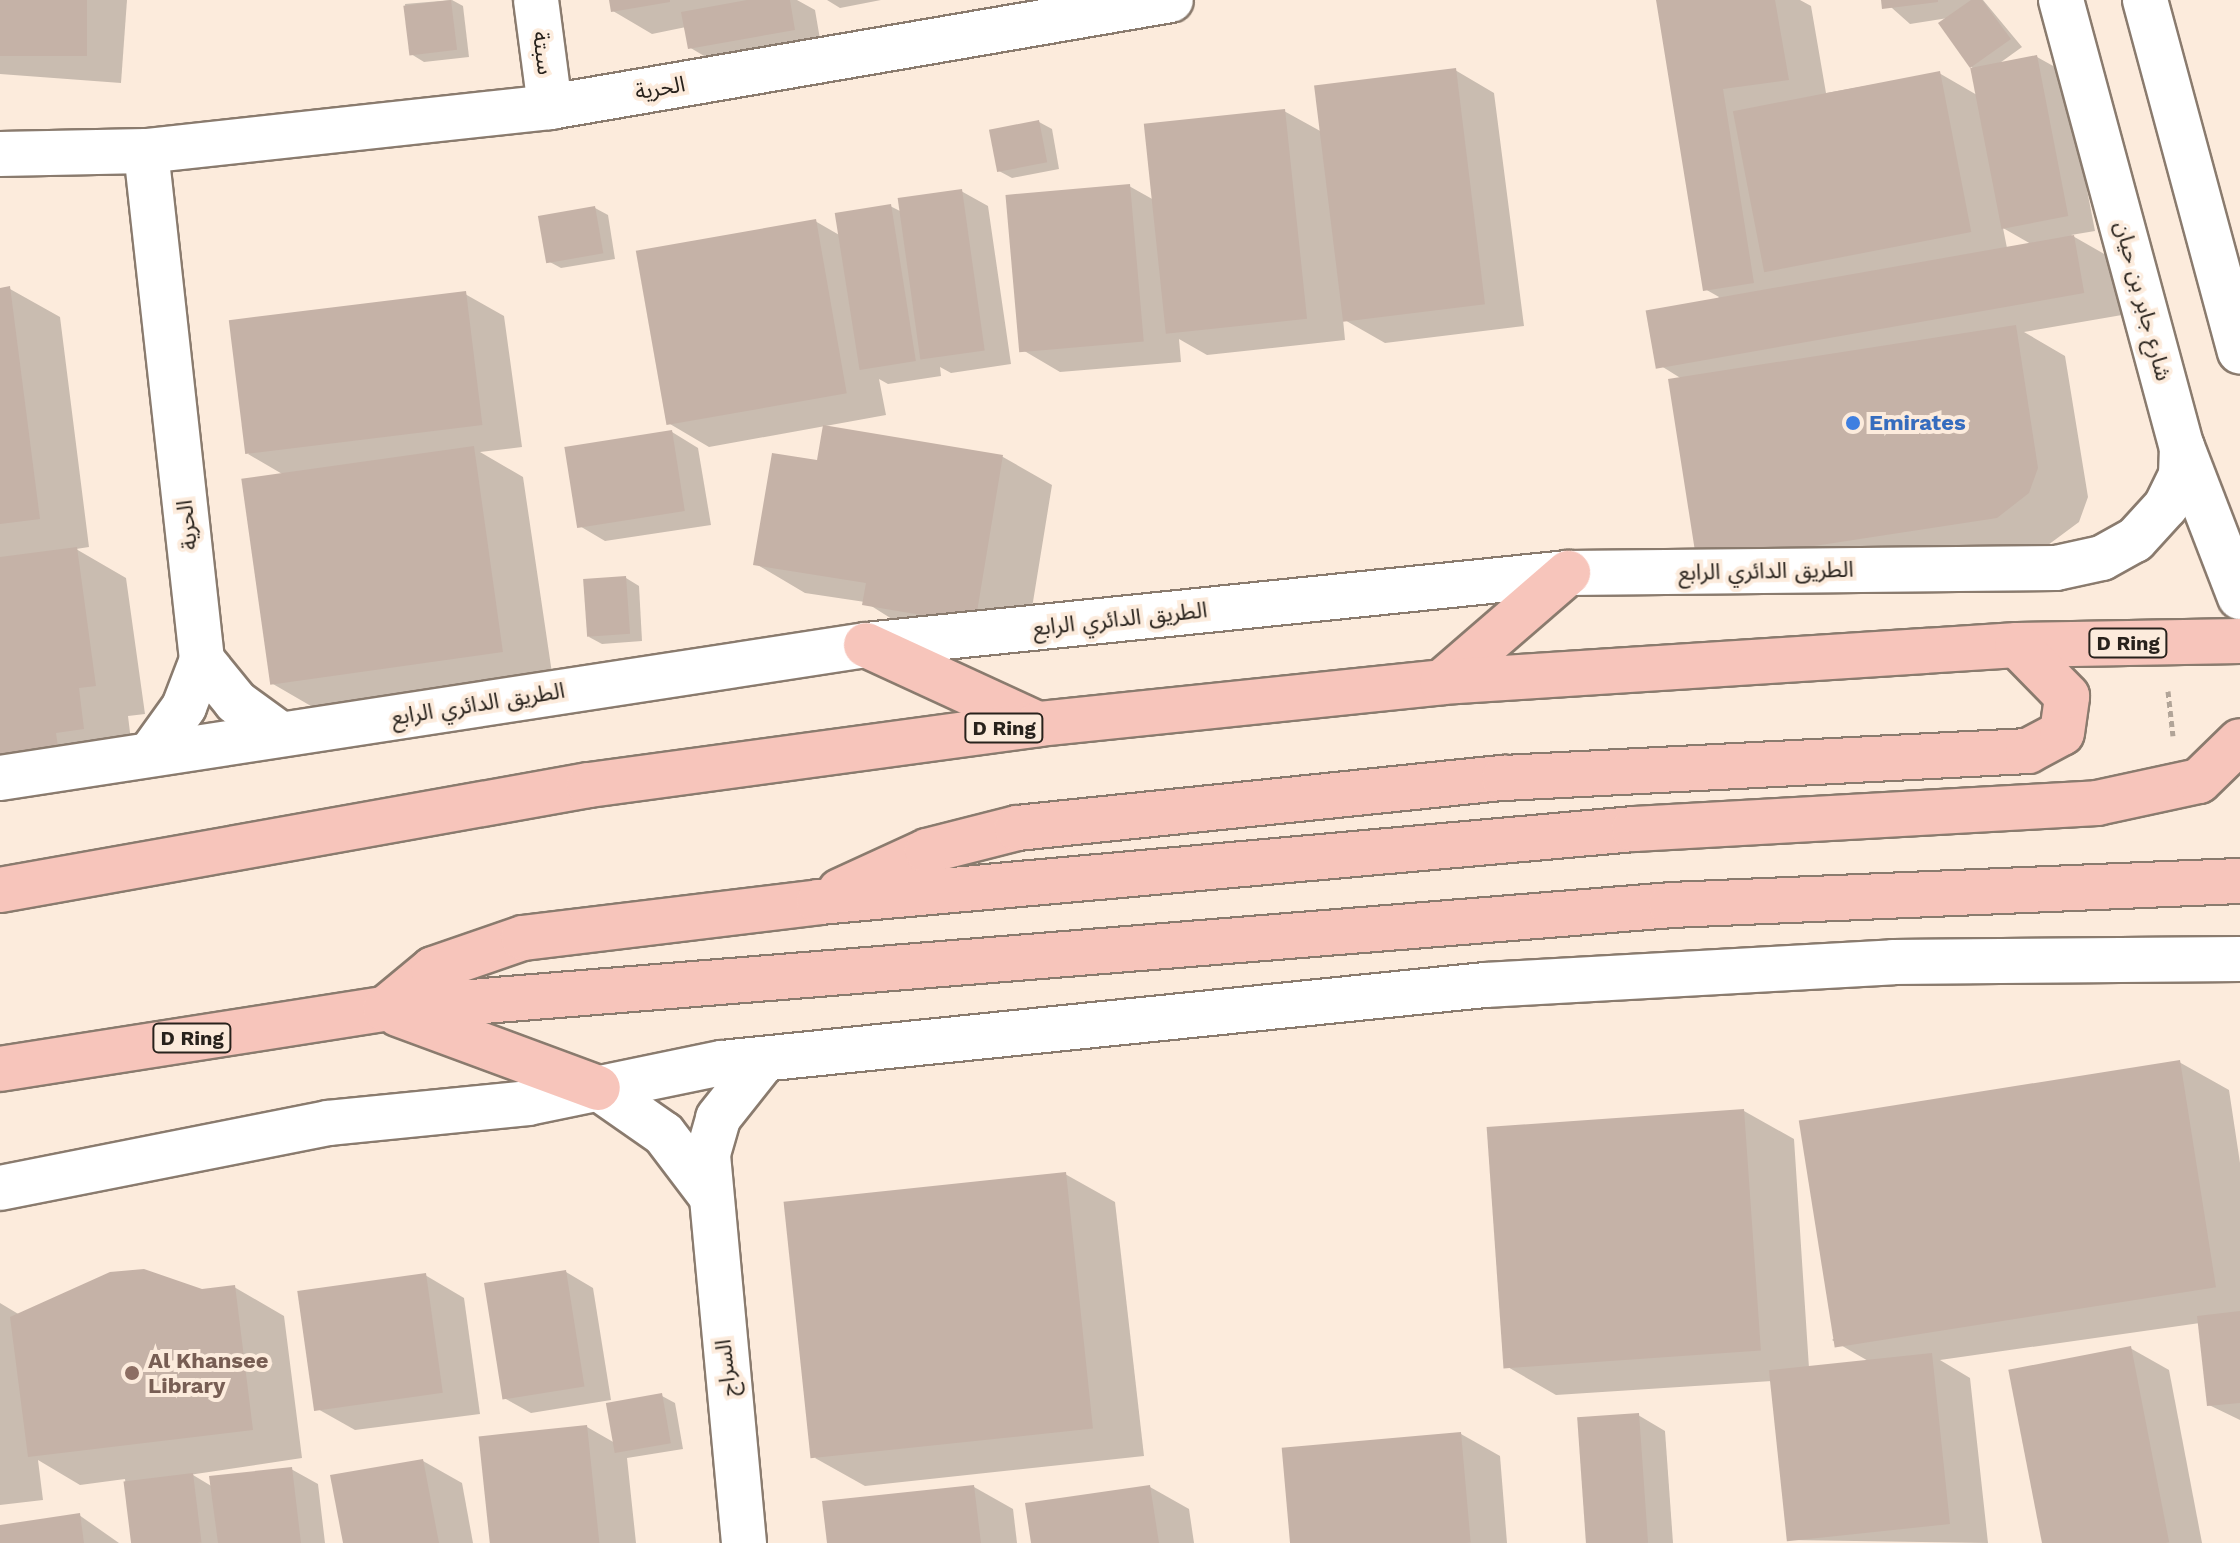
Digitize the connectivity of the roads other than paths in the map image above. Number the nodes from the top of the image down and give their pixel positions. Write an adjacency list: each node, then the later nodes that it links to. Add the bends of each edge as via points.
1 (536, 0): 5 (street, سبتة)
2 (1171, 0): 5 (street, الحرية)
3 (2061, 0): 9 (street, شارع جابر بن حيان)
4 (2145, 0): 8 (street)
5 (550, 107): 6 (street, الحرية)
6 (146, 151): 7 (street, الحرية); 15 (street, الحرية)
7 (0, 154)
8 (2240, 351)
9 (2182, 447): 10 (street, الطريق الدائري الرابع, via 2181,475 2166,506 2135,540 2102,558 2056,568); 11 (street, شارع جابر بن حيان)
10 (1568, 573): 13 (street, الطريق الدائري الرابع); 16 (main road)
11 (2240, 597)
12 (2240, 641): 14 (main road, D Ring)
13 (866, 645): 17 (main road); 18 (street, الطريق الدائري الرابع)
14 (2017, 645): 16 (main road, D Ring); 24 (main road, via 2067,696 2062,733 2028,751 1504,778 1017,828 927,851)
15 (202, 660): 18 (street, via 236,702); 20 (street, الحرية, via 184,707)
16 (1442, 682): 17 (main road, D Ring)
17 (1038, 724): 23 (main road, D Ring, via 589,785)
18 (280, 734): 20 (street, الطريق الدائري الرابع)
19 (2240, 741): 24 (main road, via 2199,781 2097,803 1634,829)
20 (151, 753): 21 (street, الطريق الدائري الرابع)
21 (0, 778)
22 (2240, 881): 26 (main road, D Ring, via 1671,905)
23 (0, 890)
24 (819, 902): 26 (main road, via 491,944 433,969)
25 (2240, 959): 27 (street, via 1893,962 1485,985)
26 (385, 1009): 28 (main road, D Ring); 29 (main road)
27 (764, 1060): 29 (street); 31 (street, السراج, via 718,1118)
28 (0, 1069)
29 (598, 1088): 30 (street, via 528,1103 328,1123); 31 (street, via 664,1134)
30 (0, 1188)
31 (708, 1192): 32 (street, السراج)
32 (744, 1543)

